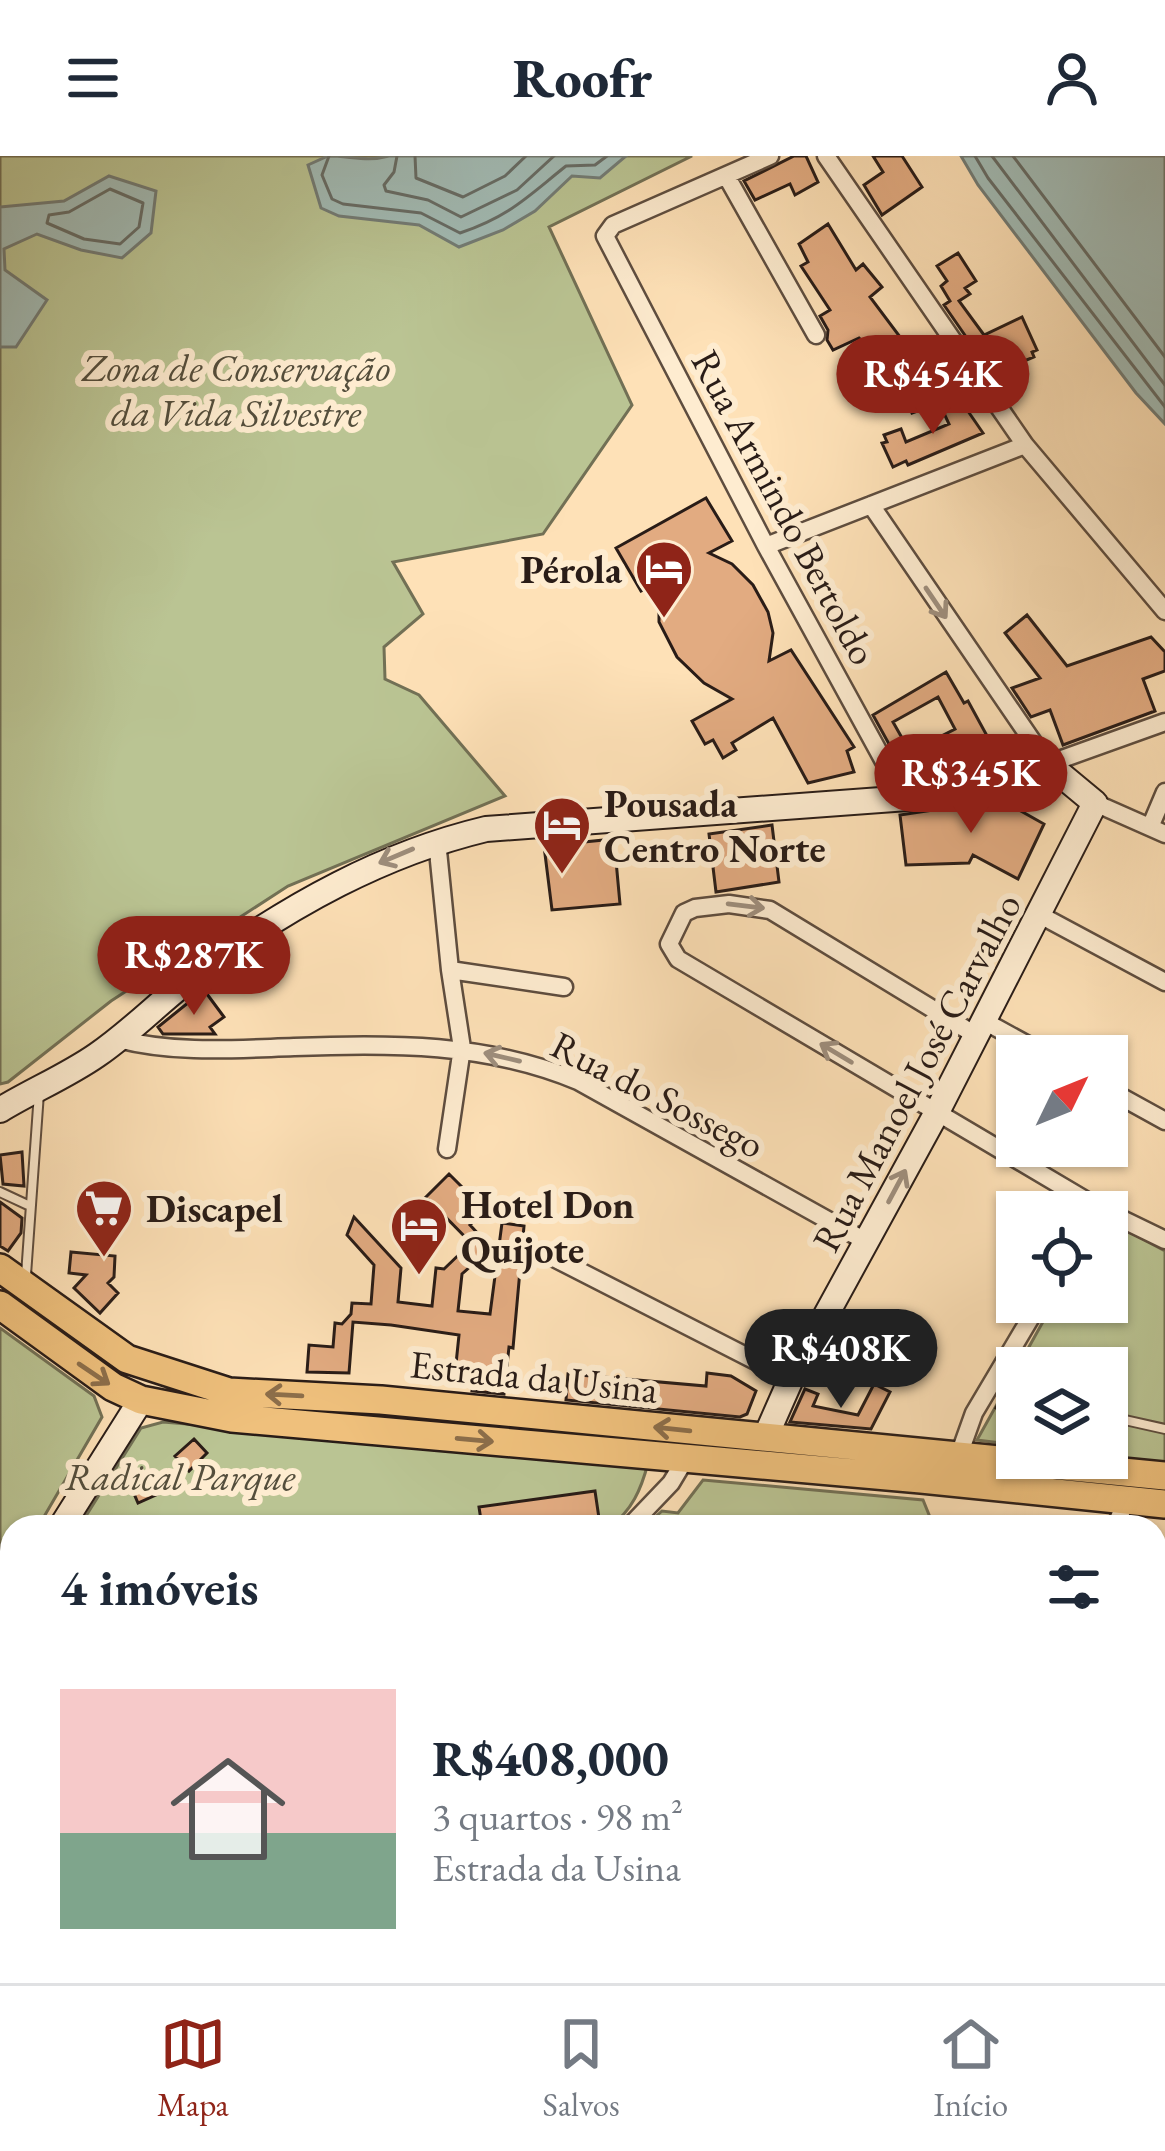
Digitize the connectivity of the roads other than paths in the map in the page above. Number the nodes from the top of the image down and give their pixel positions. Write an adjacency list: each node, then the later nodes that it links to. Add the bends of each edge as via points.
1 (770, 156): 3 (street)
2 (826, 156): 5 (street)
3 (727, 177): 4 (street); 7 (street, Rua Armindo Bertoldo, via 613,225 605,236)
4 (816, 335)
5 (1025, 445): 6 (street); 8 (street)
6 (871, 505): 7 (street); 10 (street, one-way to 10)
7 (766, 546): 12 (street, Rua Armindo Bertoldo)
8 (1165, 610)
9 (1165, 722): 10 (street)
10 (1048, 764): 12 (street, via 980,789); 13 (street)
11 (1165, 792): 14 (street)
12 (904, 798): 15 (street, via 486,829)
13 (1095, 803): 14 (street); 16 (street, Rua Manoel José Carvalho)
14 (1158, 830)
15 (437, 841): 17 (street); 22 (street, one-way to 22, via 293,908)
16 (1040, 915): 18 (street); 20 (street, Rua Manoel José Carvalho)
17 (450, 970): 19 (street); 23 (street)
18 (1165, 982)
19 (564, 987)
20 (980, 1029): 21 (street); 27 (street, Rua Manoel José Carvalho); 27 (street, one-way to 20, via 678,959 669,944 683,913 729,904 770,910)
21 (996, 1035)
22 (118, 1039): 23 (street, Rua do Sossego, via 179,1049); 24 (street)
23 (462, 1048): 29 (street); 35 (street, Rua do Sossego, one-way to 23, via 578,1081)
24 (40, 1085): 26 (street); 32 (lane)
25 (1128, 1101): 28 (street)
26 (0, 1110)
27 (936, 1114): 30 (street); 35 (street, Rua Manoel José Carvalho, one-way to 27)
28 (1165, 1121)
29 (447, 1149)
30 (1064, 1191)
31 (0, 1192): 32 (lane)
32 (30, 1206): 38 (lane)
33 (1128, 1224): 34 (street)
34 (1165, 1240)
35 (867, 1242): 41 (street, Rua Manoel José Carvalho)
36 (552, 1257): 41 (street)
37 (0, 1268): 38 (main road, Estrada da Usina)
38 (26, 1289): 43 (main road, Estrada da Usina, via 127,1359)
39 (0, 1306): 42 (main road, Estrada da Usina, one-way to 42)
40 (1028, 1323): 47 (street, via 974,1413)
41 (791, 1379): 46 (street, Rua Manoel José Carvalho)
42 (141, 1400): 43 (main road, Estrada da Usina); 56 (street)
43 (230, 1405): 46 (main road, Estrada da Usina, one-way to 43, via 381,1400); 49 (main road, Estrada da Usina, one-way to 49)
44 (1128, 1421): 45 (lane)
45 (1165, 1429)
46 (765, 1438): 50 (main road, Estrada da Usina)
47 (959, 1455): 48 (main road, Estrada da Usina); 51 (main road, Estrada da Usina)
48 (996, 1457)
49 (686, 1458): 50 (main road, Estrada da Usina); 57 (street)
50 (888, 1463): 51 (main road, Estrada da Usina)
51 (920, 1465): 55 (main road, Estrada da Usina)
52 (1128, 1470): 53 (main road, Estrada da Usina)
53 (1165, 1476)
54 (1165, 1504): 55 (main road, Estrada da Usina)
55 (1121, 1514)
56 (69, 1515)
57 (640, 1515)

